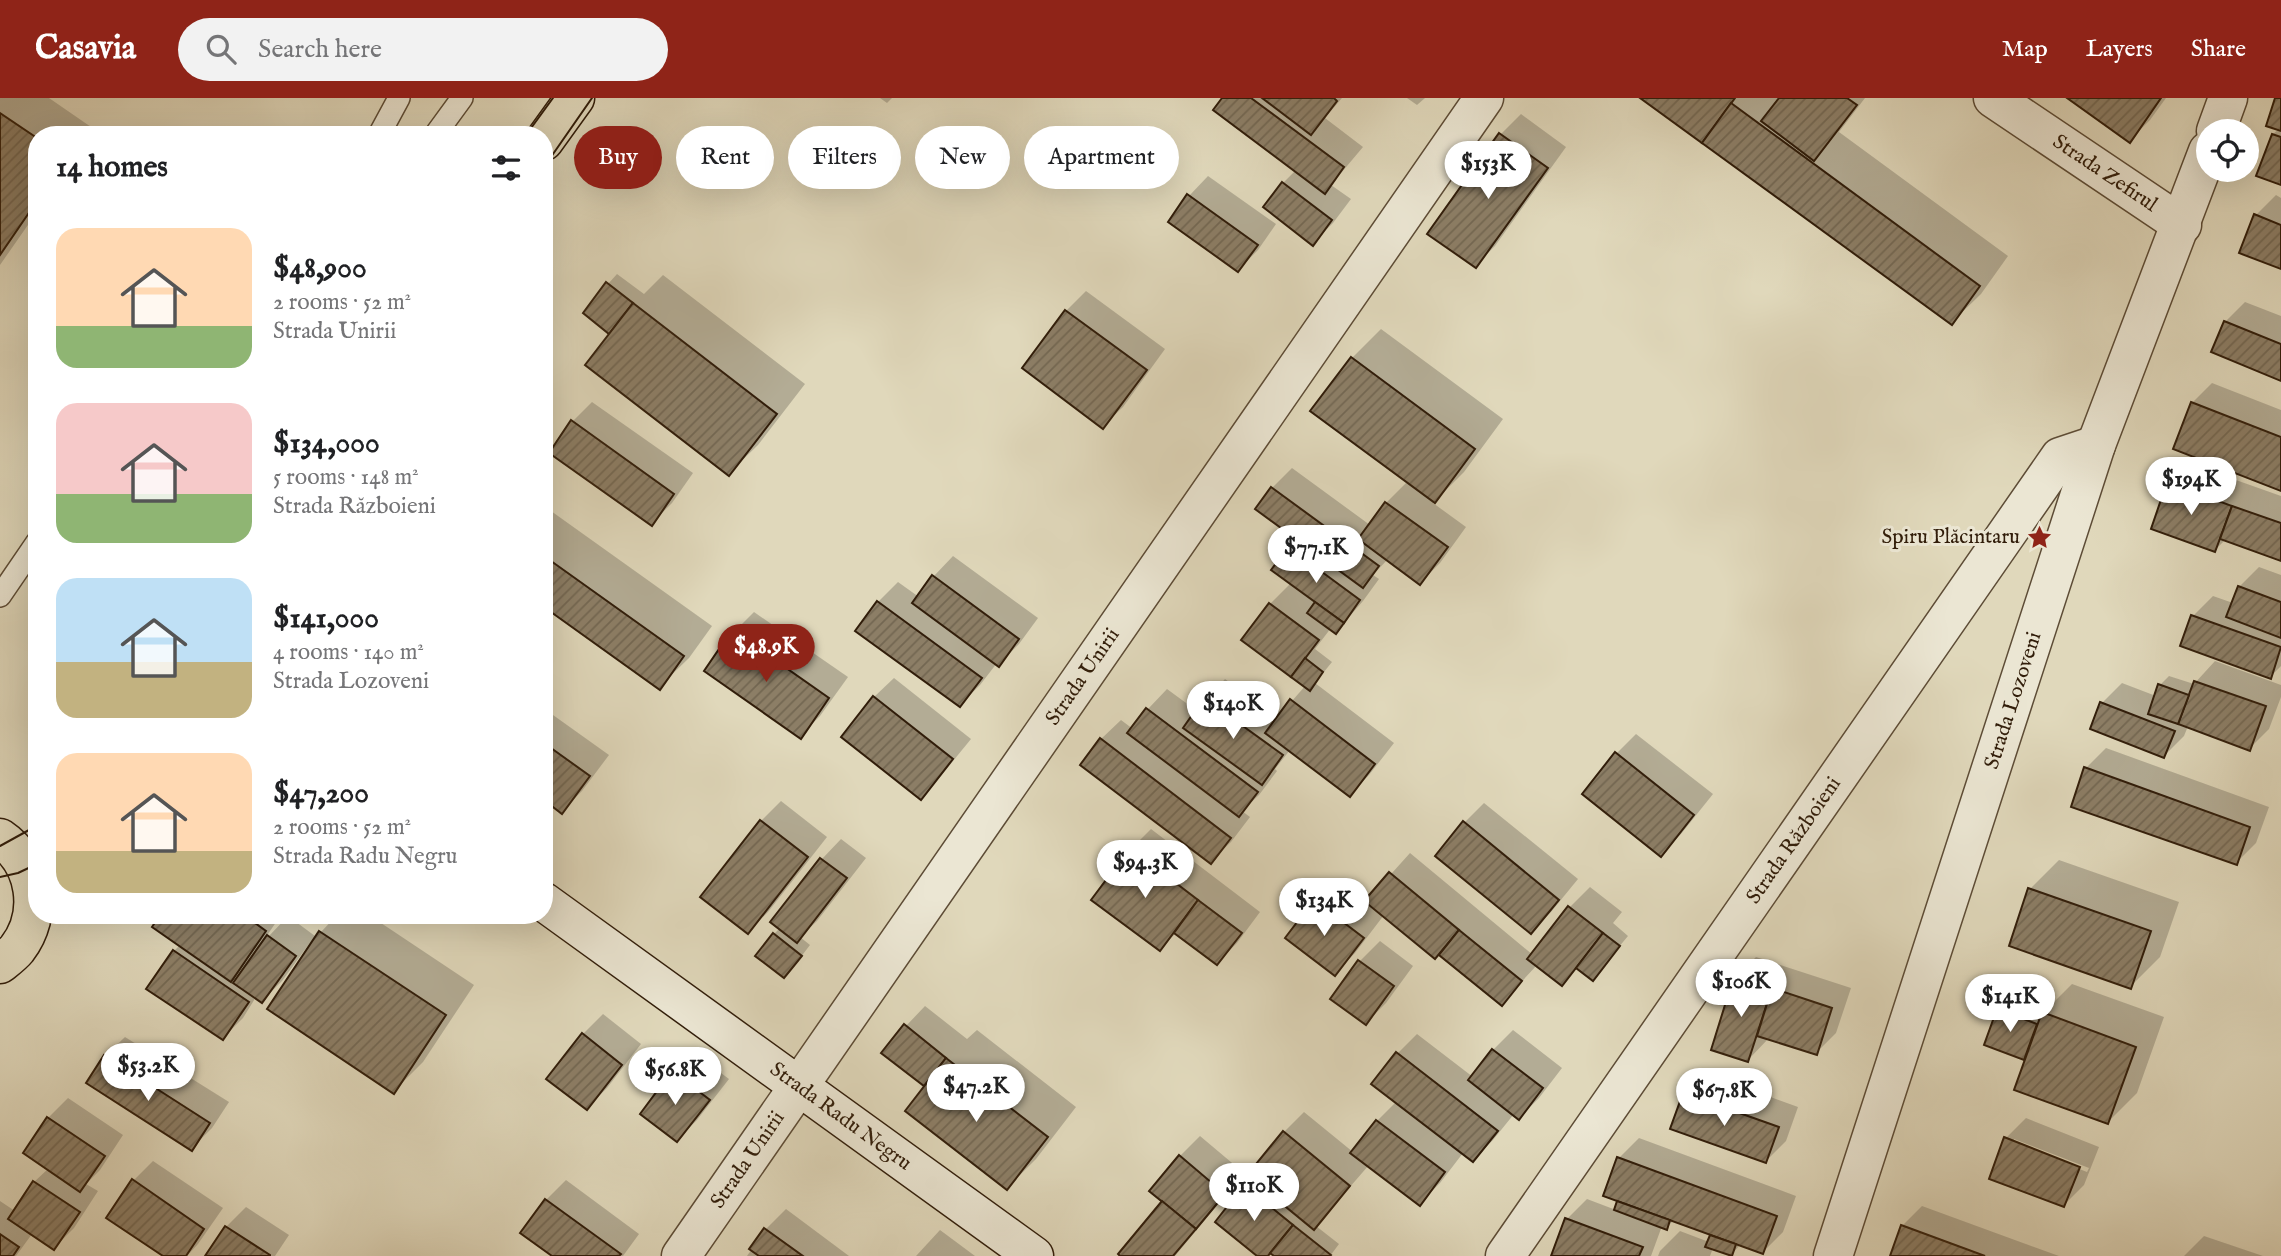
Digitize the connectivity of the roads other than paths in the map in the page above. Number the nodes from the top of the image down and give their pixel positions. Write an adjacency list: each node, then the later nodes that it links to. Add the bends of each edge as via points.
1 (399, 98): 8 (lane)
2 (461, 98): 9 (lane)
3 (575, 98): 10 (main road)
4 (1484, 98): 21 (street, Strada Unirii)
5 (1993, 98): 12 (street, Strada Zefirul)
6 (2228, 98): 7 (street)
7 (2220, 119)
8 (384, 126)
9 (441, 126)
10 (553, 129)
11 (2197, 182): 12 (street, Strada Lozoveni)
12 (2182, 225): 13 (street, Strada Lozoveni)
13 (2096, 445): 24 (street, Strada Războieni, via 2060,457 2052,467); 25 (street, Strada Lozoveni)
14 (28, 555): 15 (lane)
15 (0, 596)
16 (19, 848): 17 (main road)
17 (28, 870)
18 (553, 908): 21 (street, Strada Radu Negru)
19 (29, 924): 20 (main road, via 16,950)
20 (0, 964)
21 (798, 1085): 22 (street, Strada Unirii); 23 (street, Strada Radu Negru)
22 (681, 1256)
23 (1034, 1256)
24 (1505, 1256)
25 (1833, 1256)

